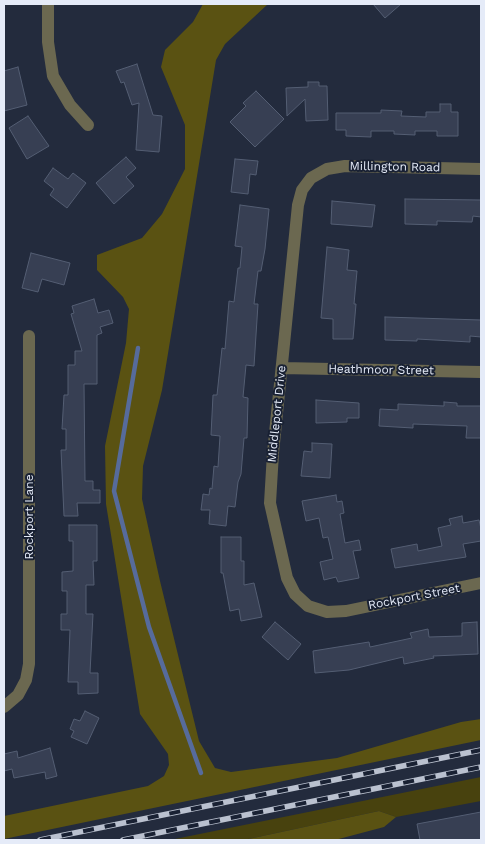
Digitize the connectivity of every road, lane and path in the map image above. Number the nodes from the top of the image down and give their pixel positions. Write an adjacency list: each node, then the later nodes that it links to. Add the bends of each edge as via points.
1 (48, 4): 2 (street, via 48,42 53,76 70,105)
2 (88, 125)
3 (481, 169): 4 (street, Millington Road, via 345,166 327,169)
4 (311, 178): 6 (street, Middleport Drive, via 302,190 298,205)
5 (29, 336): 10 (street, Rockport Lane, via 29,664 26,680 18,695)
6 (282, 368): 7 (street, Heathmoor Street); 9 (street, Middleport Drive, via 270,502 287,578 295,594 308,606 326,612)
7 (481, 372)
8 (481, 583): 9 (street, Rockport Street)
9 (346, 610)
10 (4, 707)

